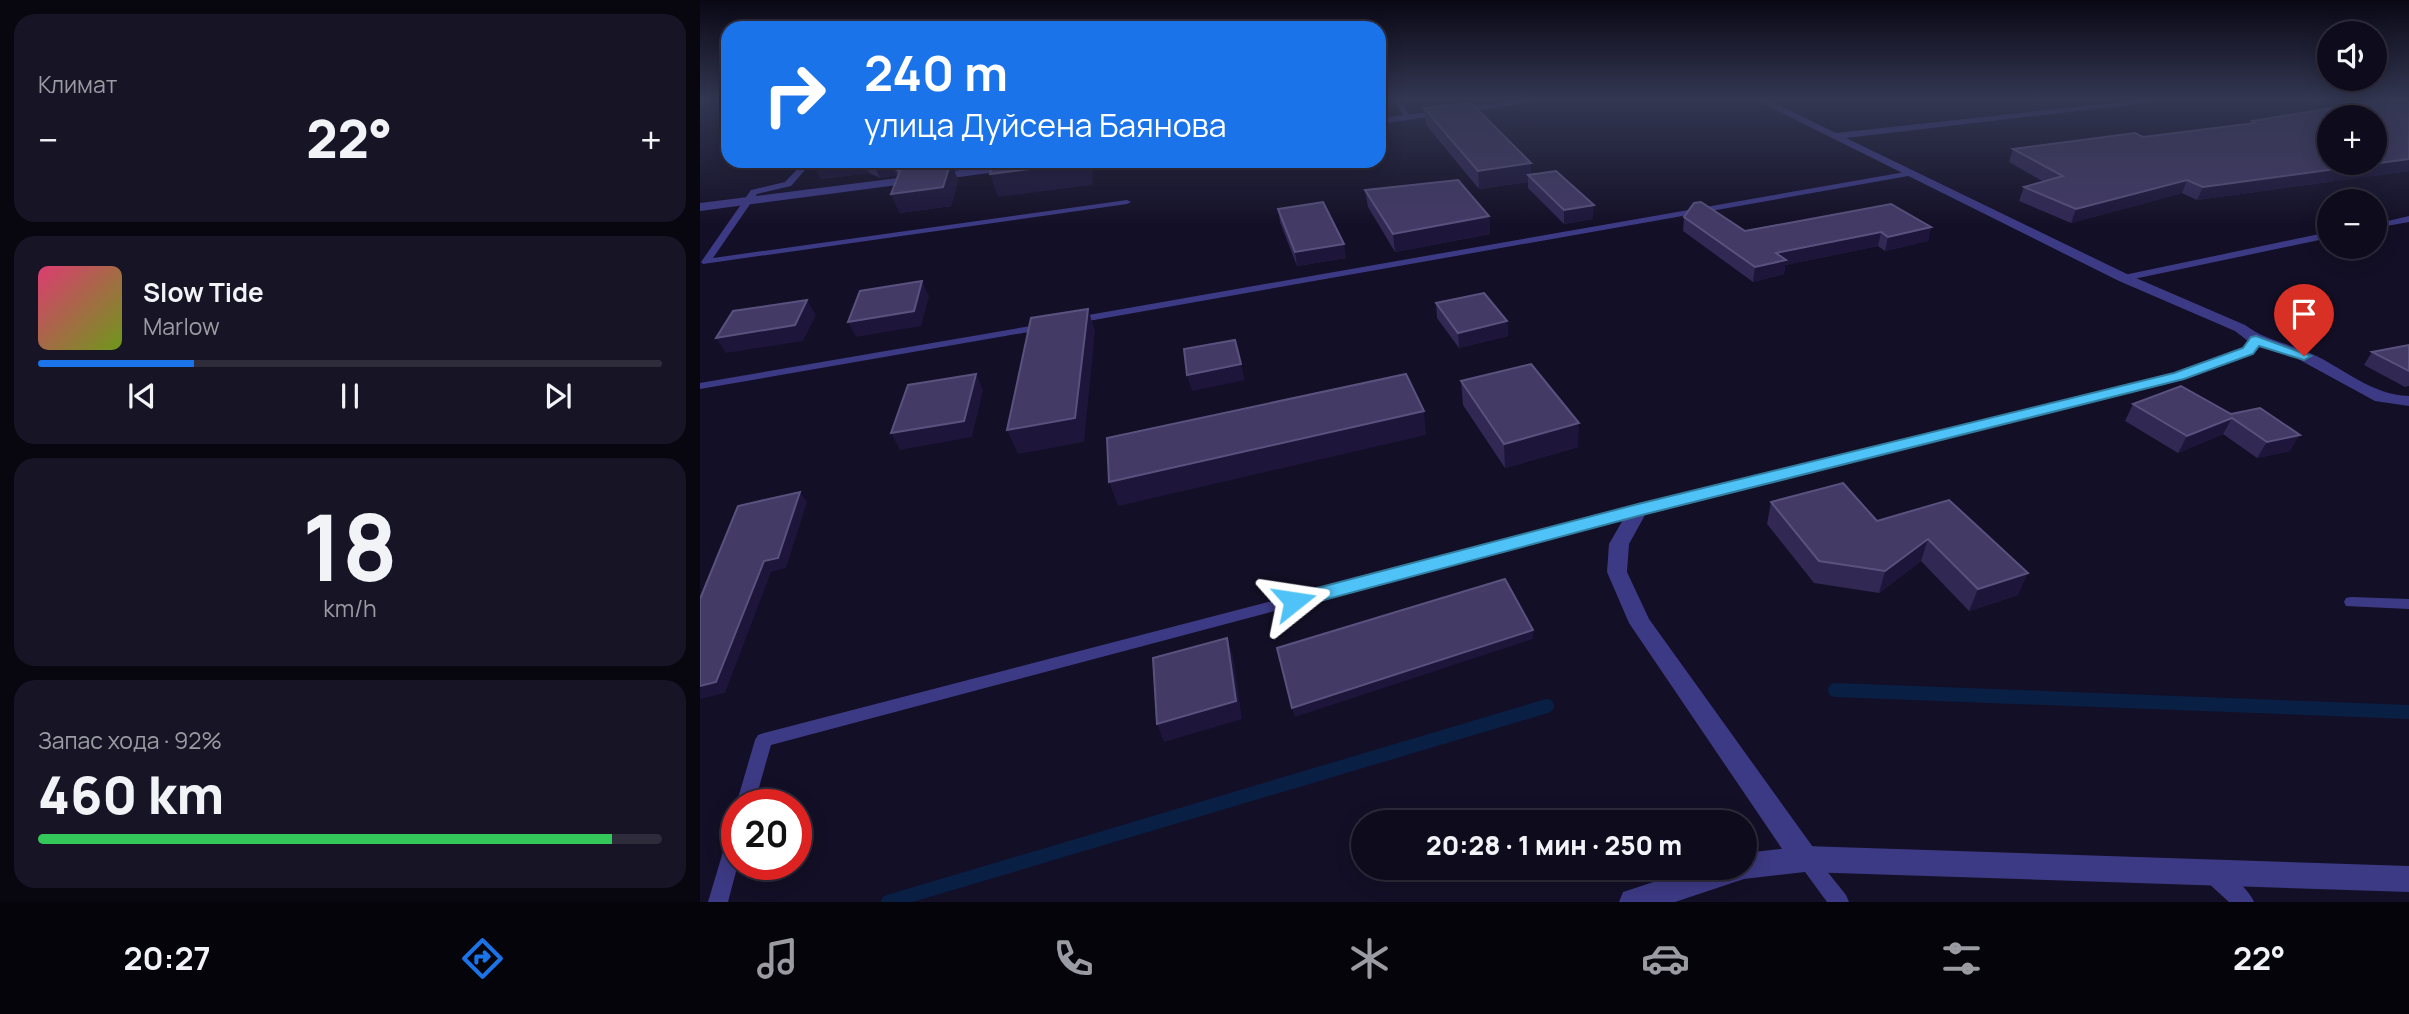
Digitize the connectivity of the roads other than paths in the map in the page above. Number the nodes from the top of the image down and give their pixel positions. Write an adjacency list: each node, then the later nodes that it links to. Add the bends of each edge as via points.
1 (1846, 141): 4 (street)
2 (803, 168): 5 (lane, via 788,184 754,192)
3 (1003, 168): 5 (street)
4 (1911, 173): 12 (street); 13 (lane)
5 (748, 201): 7 (street); 11 (lane)
6 (1127, 202): 11 (lane)
7 (700, 207)
8 (2409, 219): 9 (lane)
9 (2387, 224)
10 (2317, 238): 12 (lane)
11 (703, 266)
12 (2124, 278): 15 (street, via 2240,328)
13 (1072, 321)
14 (1058, 324): 16 (lane)
15 (2256, 340): 17 (street, via 2304,356 2375,396); 18 (street, via 2248,351 2179,376)
16 (700, 386)
17 (2409, 401)
18 (1638, 510): 21 (lane, via 764,740); 22 (street, via 1619,544 1617,572 1640,623)
19 (2351, 602): 20 (lane)
20 (2409, 604)
21 (750, 789)
22 (1805, 859): 23 (street); 24 (street); 30 (lane)
23 (1757, 865)
24 (2211, 873): 25 (street); 31 (lane)
25 (2409, 879)
26 (724, 880): 28 (lane)
27 (1701, 880): 29 (street)
28 (718, 902)
29 (1633, 902)
30 (1839, 902)
31 (2244, 902)

